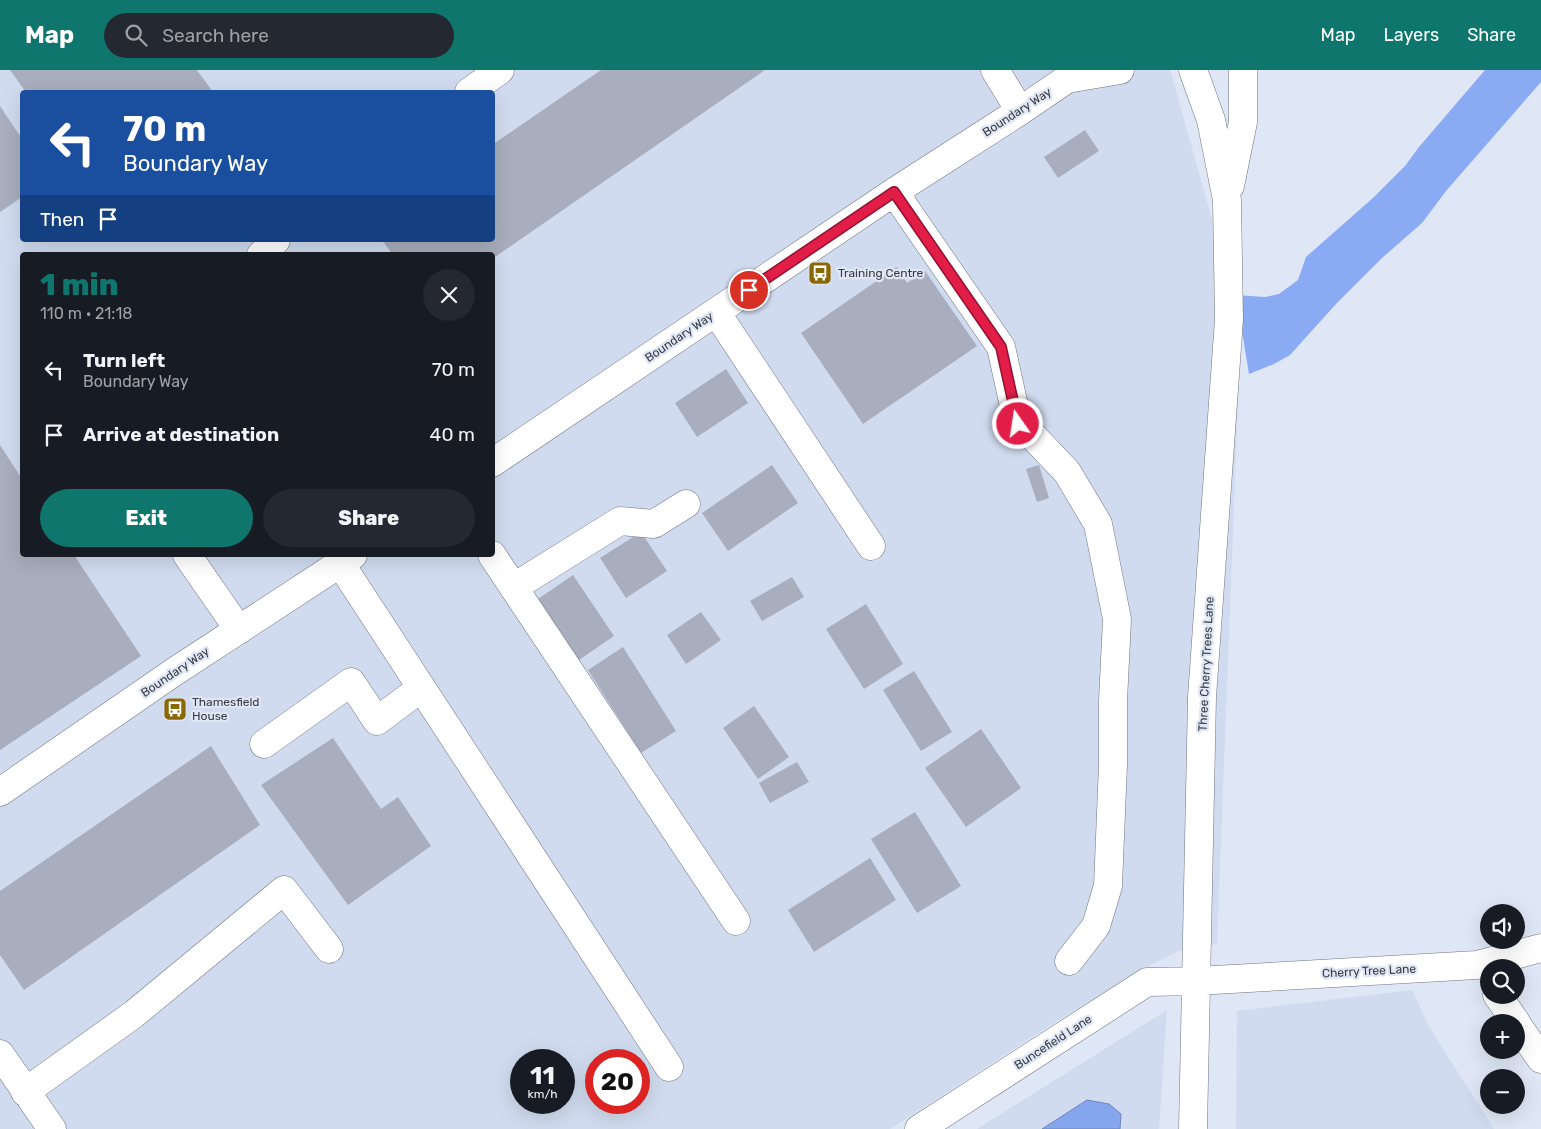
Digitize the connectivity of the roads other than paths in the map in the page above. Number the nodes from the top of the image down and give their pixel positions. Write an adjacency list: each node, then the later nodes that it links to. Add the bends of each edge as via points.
1 (500, 70): 7 (street)
2 (995, 70): 8 (street)
3 (1120, 70): 6 (street, Boundary Way)
4 (1193, 70): 10 (street, Three Cherry Trees Lane, via 1211,120)
5 (1243, 70): 10 (street, Three Cherry Trees Lane, via 1243,122)
6 (1072, 74): 8 (street, Boundary Way)
7 (472, 90)
8 (1020, 111): 9 (street, Boundary Way)
9 (894, 192): 13 (street, Boundary Way); 29 (street, via 1001,347 1018,424 1067,472 1098,524 1117,618 1108,886 1096,926)
10 (1227, 200): 31 (street, Three Cherry Trees Lane, via 1229,319 1202,697)
11 (274, 242): 12 (street)
12 (264, 252)
13 (716, 312): 14 (street, Boundary Way); 16 (street)
14 (495, 461)
15 (686, 504): 20 (street, via 654,524 620,521)
16 (872, 546)
17 (188, 557): 21 (street)
18 (493, 557): 20 (street)
19 (346, 559): 21 (street, Boundary Way); 22 (street)
20 (514, 587): 25 (street)
21 (239, 630): 24 (street, Boundary Way)
22 (421, 688): 23 (street, via 377,721 351,682); 35 (street)
23 (264, 744)
24 (0, 792)
25 (736, 921)
26 (1541, 948): 28 (street, Cherry Tree Lane)
27 (329, 949): 36 (street, via 284,890 134,1014)
28 (1516, 959)
29 (1069, 961)
30 (1480, 974): 31 (street, Cherry Tree Lane)
31 (1196, 981): 38 (street, Buncefield Lane, via 1147,982); 39 (street, Three Cherry Trees Lane)
32 (1525, 1036): 34 (street)
33 (0, 1054): 36 (street)
34 (1541, 1059)
35 (668, 1067)
36 (25, 1092): 37 (street)
37 (52, 1129)
38 (919, 1129)
39 (1193, 1129)

